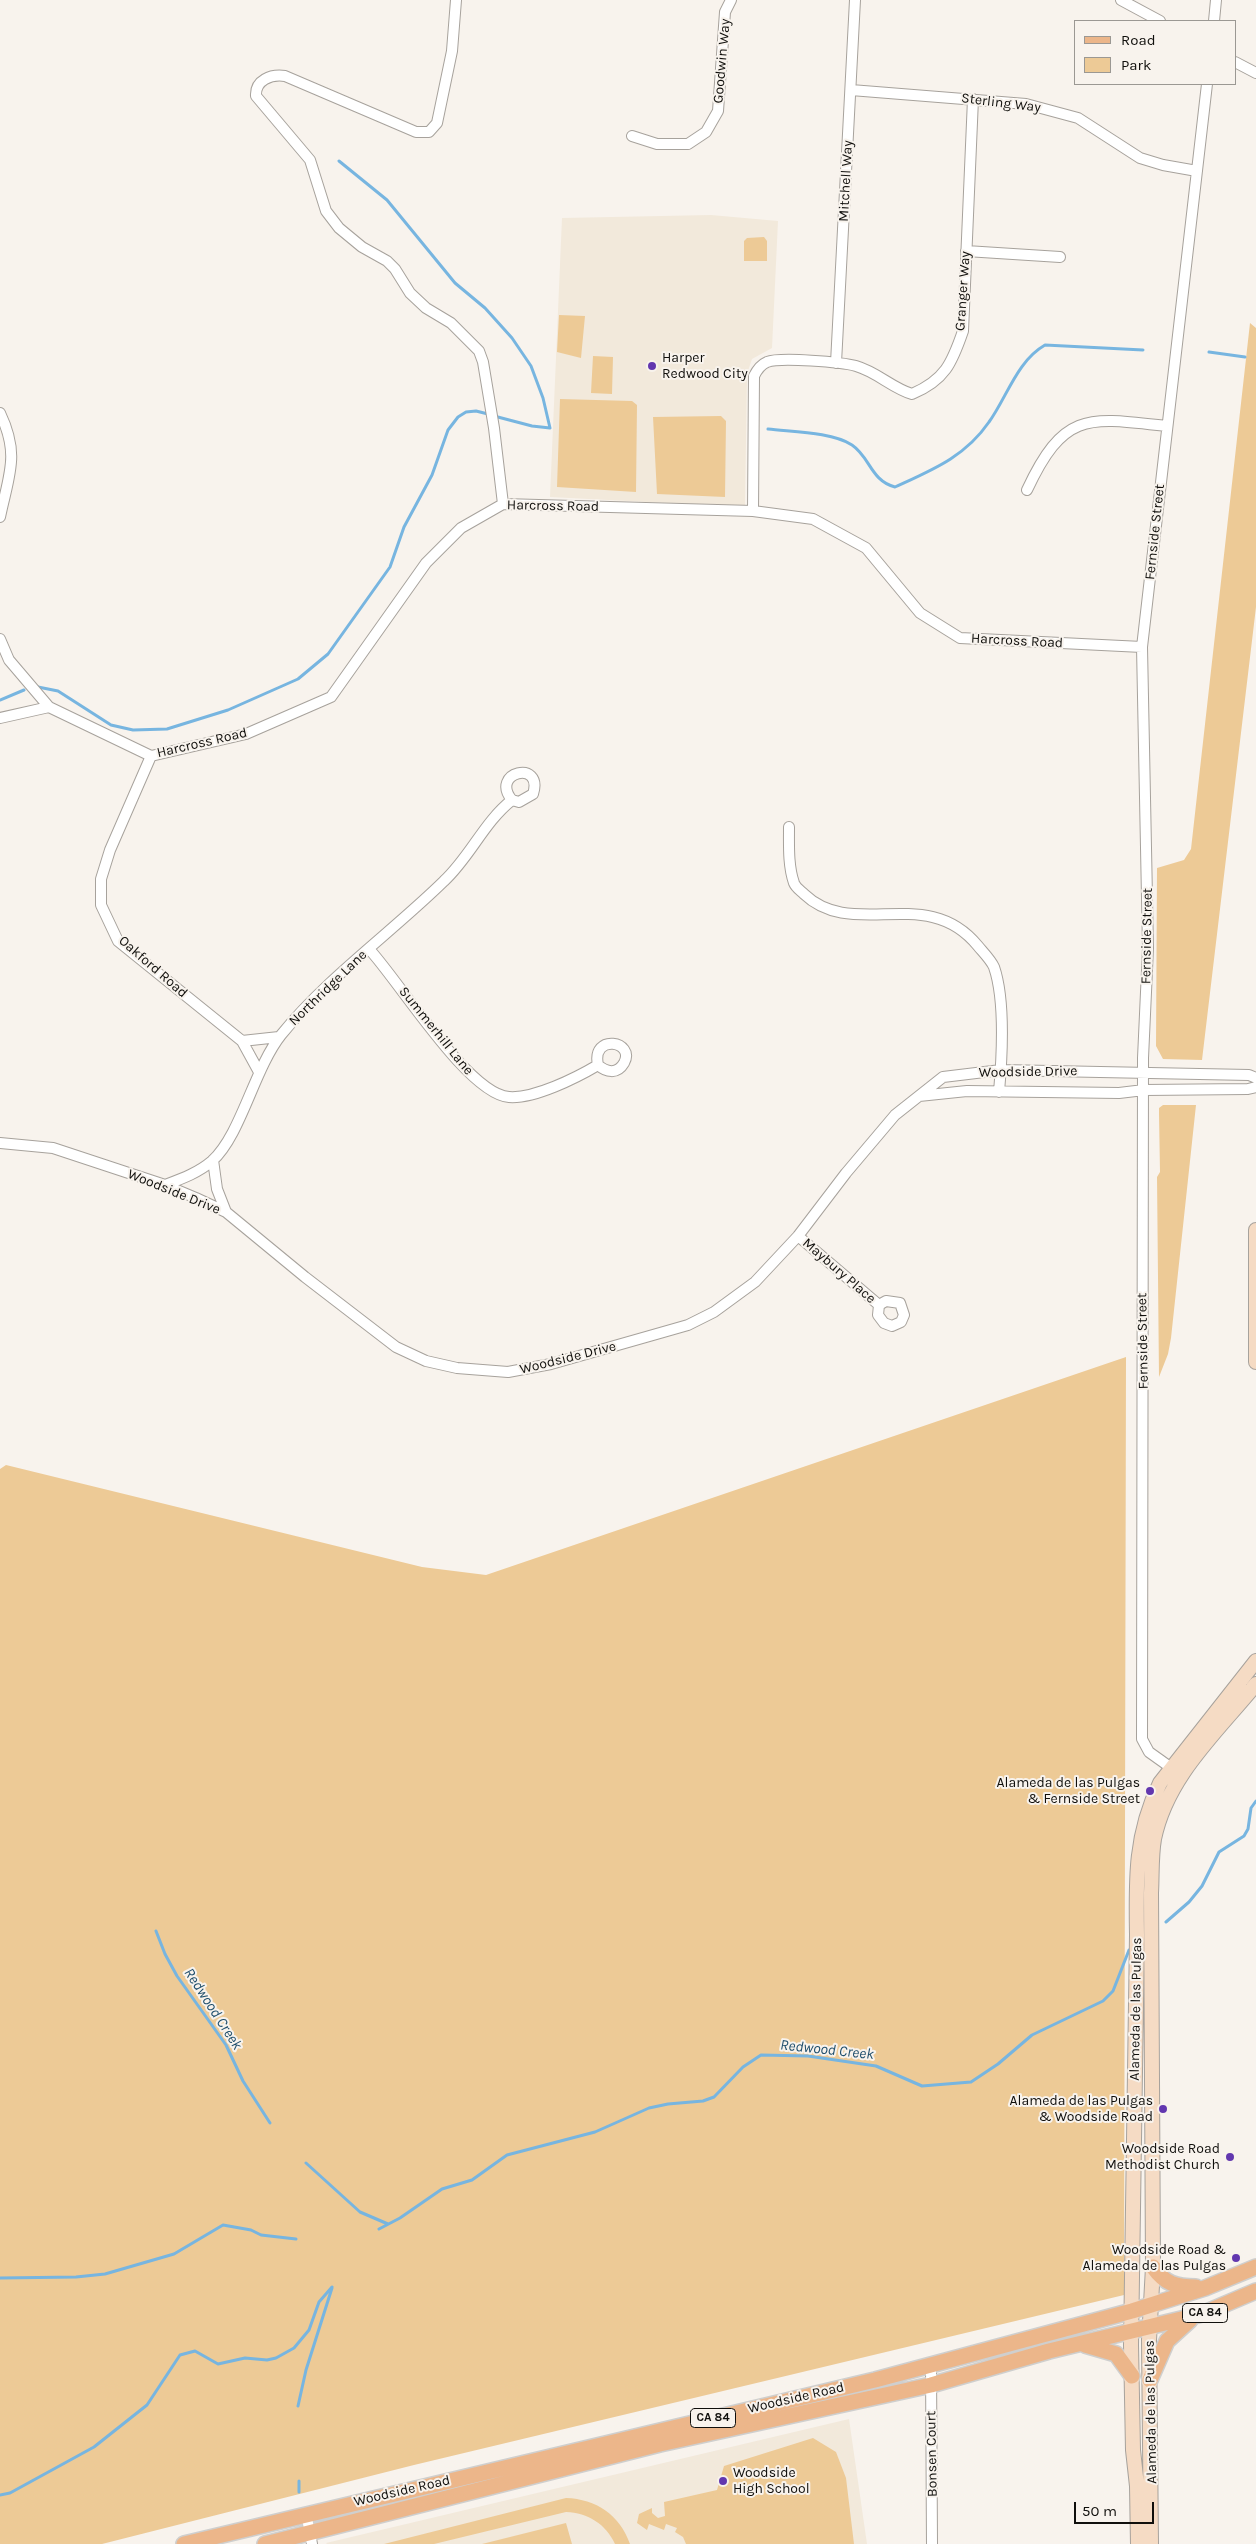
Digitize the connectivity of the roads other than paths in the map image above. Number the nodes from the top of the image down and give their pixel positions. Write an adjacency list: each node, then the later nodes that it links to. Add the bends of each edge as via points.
1 (456, 0): 21 (street, via 452,51 437,123 429,132 416,132 285,76 274,74 255,90 256,96 310,160 326,211 338,228 387,261 410,293 426,308 451,323 479,351 491,408)
2 (731, 0): 13 (street, Goodwin Way, via 726,12 718,110 706,132 688,144 657,144)
3 (855, 0): 11 (street, Mitchell Way)
4 (1120, 0): 6 (street)
5 (1216, 0): 7 (street)
6 (1158, 20)
7 (1214, 20)
8 (1236, 63): 9 (street)
9 (1256, 73)
10 (1207, 85): 14 (street, Fernside Street)
11 (851, 90): 12 (street, Sterling Way); 17 (street, Mitchell Way)
12 (973, 100): 14 (street, Sterling Way, via 1026,104 1056,111 1078,118 1140,158 1163,166); 15 (street, Granger Way)
13 (632, 136)
14 (1197, 171): 19 (street, Fernside Street)
15 (966, 251): 16 (street); 17 (street, Granger Way, via 963,331 955,354 938,380 912,394 857,366)
16 (1060, 257)
17 (836, 363): 22 (street, Granger Way, via 773,361 759,367 754,376)
18 (0, 413): 23 (street, via 13,449)
19 (1166, 426): 20 (street, via 1116,420 1090,421 1073,427 1041,460); 25 (street, Fernside Street)
20 (1027, 490)
21 (503, 504): 22 (street, Harcross Road); 28 (street, Harcross Road, via 461,528 426,563 331,697 246,734)
22 (753, 511): 25 (street, Harcross Road, via 813,519 866,548 920,613 960,638)
23 (0, 516)
24 (0, 639): 26 (street, via 9,660)
25 (1142, 647): 37 (street, Fernside Street, via 1148,939)
26 (49, 708): 27 (street); 28 (street, Harcross Road)
27 (0, 718)
28 (151, 756): 33 (street, Oakford Road, via 110,850 101,879 101,904 118,941)
29 (512, 800): 31 (street, Northridge Lane, via 499,811 446,880)
30 (789, 827): 35 (street, via 794,885 814,904 848,914 926,914 955,924 972,939 994,966)
31 (369, 950): 32 (street, Northridge Lane, via 305,1007); 34 (street, Summerhill Lane, via 466,1072 487,1089 508,1097 534,1092 572,1080)
32 (279, 1037): 33 (street); 36 (street, Northridge Lane)
33 (242, 1041): 36 (street, Oakford Road)
34 (598, 1065)
35 (1001, 1070): 37 (street, Woodside Drive); 41 (street); 42 (street, Woodside Drive, via 943,1077)
36 (259, 1072): 44 (street, Northridge Lane, via 230,1136)
37 (1143, 1074): 38 (street, Woodside Drive, via 1249,1075); 40 (street, Fernside Street)
38 (1256, 1078)
39 (1256, 1087): 40 (street, Woodside Drive)
40 (1144, 1090): 41 (street, Woodside Drive, via 1119,1094); 53 (street, Fernside Street, via 1142,1739 1149,1752)
41 (999, 1092): 42 (street, Woodside Drive, via 967,1091)
42 (918, 1096): 48 (street, Woodside Drive, via 872,1140)
43 (0, 1142): 45 (street, Woodside Drive, via 53,1148)
44 (212, 1160): 45 (street, Northridge Lane, via 191,1175); 46 (street)
45 (164, 1185): 46 (street, Woodside Drive)
46 (226, 1212): 48 (street, Woodside Drive, via 305,1278 396,1347 457,1368 508,1372 551,1364 688,1325 714,1312 755,1282)
47 (1256, 1230): 50 (main road)
48 (798, 1236): 49 (street, Maybury Place)
49 (879, 1305)
50 (1256, 1362)
51 (1256, 1661): 53 (main road, Alameda de las Pulgas)
52 (1256, 1684): 53 (main road, Alameda de las Pulgas)
53 (1175, 1771): 54 (main road, Alameda de las Pulgas, via 1150,1803 1141,1836 1136,1875); 55 (main road, Alameda de las Pulgas, via 1154,1842)
54 (1136, 2045): 55 (main road); 56 (main road, Alameda de las Pulgas)
55 (1151, 2045): 57 (main road, Alameda de las Pulgas)
56 (1133, 2174): 57 (main road); 63 (main road, Alameda de las Pulgas)
57 (1152, 2174): 59 (main road, Alameda de las Pulgas)
58 (1256, 2267): 60 (main road, Woodside Road / CA 84)
59 (1153, 2268): 60 (main road, via 1167,2283); 62 (main road, Alameda de las Pulgas)
60 (1204, 2288): 62 (main road, Woodside Road / CA 84)
61 (1256, 2292): 64 (main road, Woodside Road / CA 84)
62 (1152, 2305): 63 (main road, Woodside Road / CA 84); 65 (main road, Alameda de las Pulgas)
63 (1132, 2311): 66 (main road, Alameda de las Pulgas); 68 (main road, Woodside Road / CA 84)
64 (1196, 2316): 65 (main road, Woodside Road / CA 84); 70 (main road, via 1167,2342)
65 (1151, 2328): 66 (main road, Woodside Road / CA 84); 70 (main road, Alameda de las Pulgas)
66 (1132, 2333): 67 (main road, Woodside Road / CA 84); 69 (main road, Alameda de las Pulgas)
67 (1081, 2344): 69 (main road, via 1116,2354); 71 (main road, Woodside Road / CA 84)
68 (931, 2365): 71 (street, Bonsen Court); 72 (main road, Woodside Road / CA 84)
69 (1132, 2376): 77 (main road, Alameda de las Pulgas, via 1132,2450 1137,2486)
70 (1150, 2380): 78 (main road, Alameda de las Pulgas)
71 (931, 2386): 73 (main road, Woodside Road / CA 84, via 660,2444); 76 (street, Bonsen Court)
72 (306, 2513): 73 (street); 74 (main road, Woodside Road / CA 84)
73 (311, 2538): 75 (main road, Woodside Road / CA 84)
74 (184, 2544)
75 (265, 2544)
76 (932, 2544)
77 (1138, 2544)
78 (1152, 2544)

